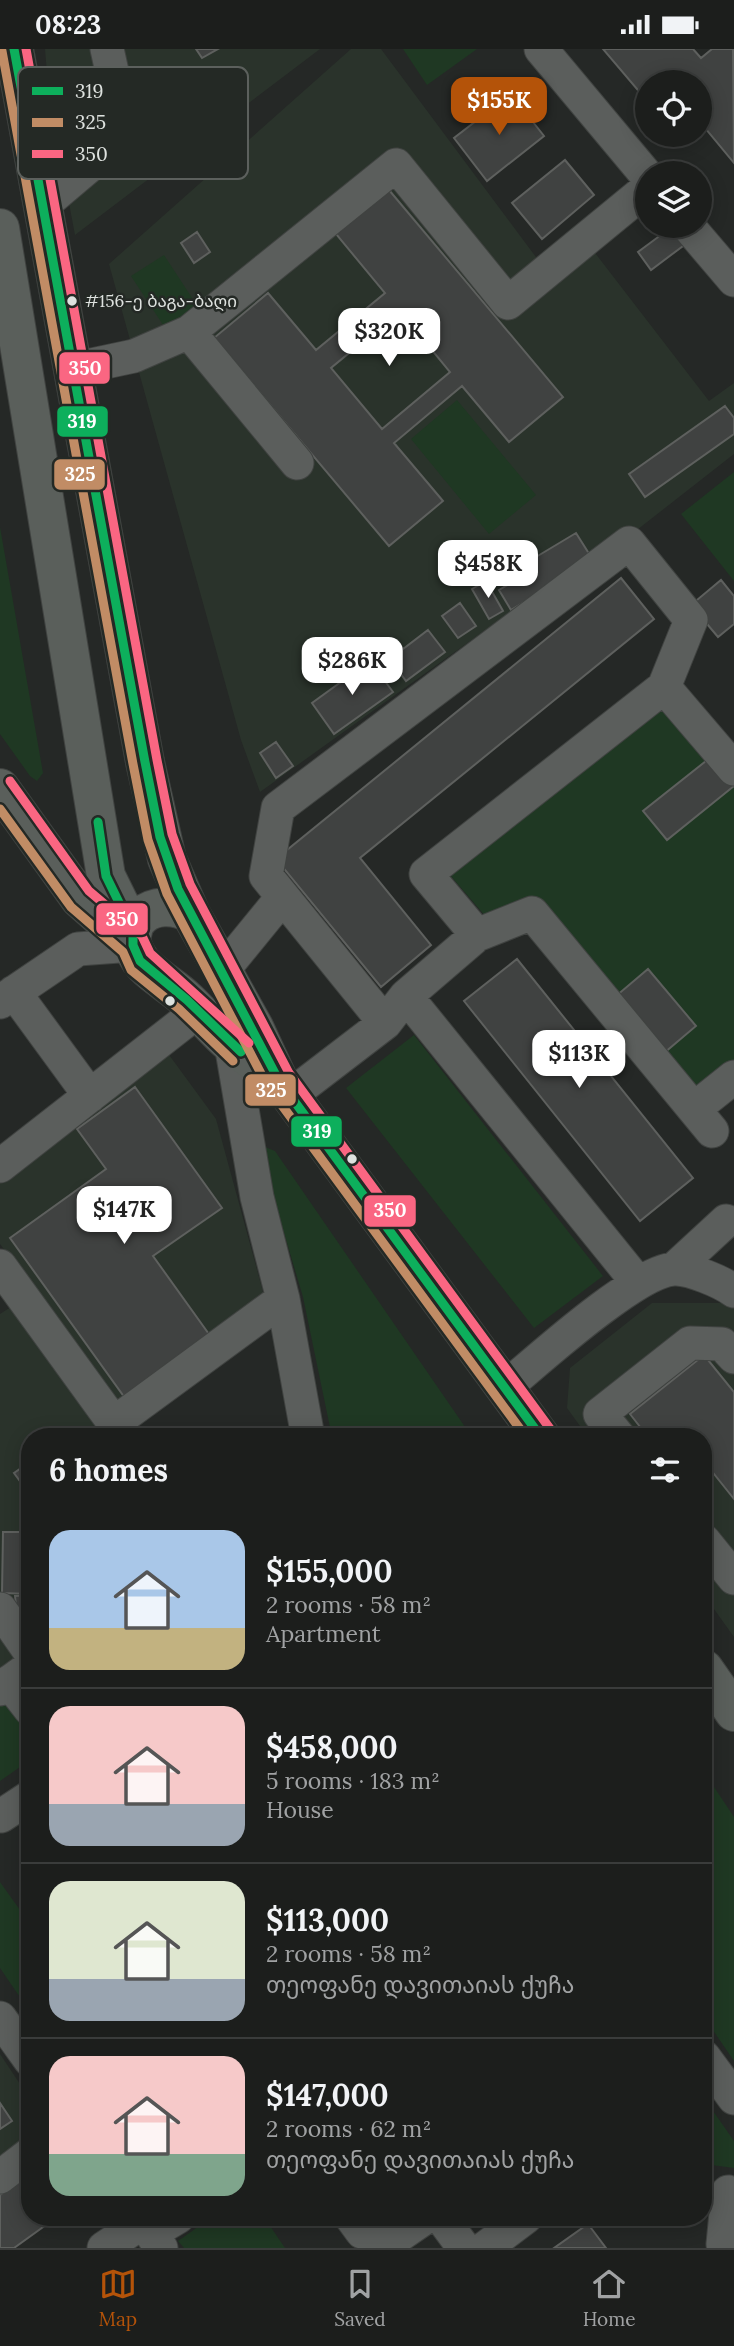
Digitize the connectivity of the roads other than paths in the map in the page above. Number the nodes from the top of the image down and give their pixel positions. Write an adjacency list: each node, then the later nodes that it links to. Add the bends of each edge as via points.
1 (13, 49): 5 (main road)
2 (107, 49): 4 (street)
3 (541, 49): 6 (street)
4 (111, 67)
5 (18, 75)
6 (635, 161)
7 (38, 179): 10 (main road)
8 (75, 179): 10 (street)
9 (635, 199): 14 (street, via 508,303 396,165)
10 (43, 206): 15 (main road)
11 (698, 238): 13 (street)
12 (1, 243): 23 (main road, via 106,876)
13 (734, 280)
14 (189, 332): 15 (street, via 134,356); 16 (street)
15 (72, 369): 21 (main road, via 145,762 167,859)
16 (298, 463)
17 (664, 687): 18 (street); 20 (street, via 691,620 629,543 278,807 266,876); 22 (street, via 426,874)
18 (734, 769)
19 (0, 788): 23 (main road, via 80,898)
20 (281, 898): 24 (street); 28 (street)
21 (195, 920): 23 (main road, via 178,907 163,905 149,910); 23 (main road, via 202,942 187,967 173,973); 24 (main road)
22 (477, 935): 25 (street); 30 (street, via 532,913 703,1120)
23 (140, 949): 26 (street, via 78,949); 27 (main road)
24 (223, 970): 31 (main road)
25 (405, 996): 28 (street); 37 (street)
26 (7, 997): 32 (street)
27 (197, 1011): 29 (main road); 32 (street)
28 (385, 1023): 31 (street)
29 (230, 1044): 31 (main road); 39 (street, via 257,1197)
30 (734, 1077)
31 (285, 1087): 42 (main road)
32 (90, 1096): 33 (street)
33 (2, 1159)
34 (726, 1221): 36 (street)
35 (0, 1266): 40 (street)
36 (674, 1269): 37 (street); 38 (street, via 721,1281)
37 (638, 1283): 42 (street)
38 (734, 1291)
39 (283, 1299): 44 (street); 45 (street)
40 (10, 1300): 43 (street)
41 (734, 1357): 47 (street, via 722,1344 690,1343 600,1414)
42 (506, 1387): 46 (main road)
43 (117, 1428)
44 (122, 1428)
45 (306, 1428)
46 (535, 1428)
47 (612, 1428)
48 (712, 1551): 49 (street)
49 (734, 1578)
50 (0, 1609): 51 (street)
51 (21, 1639)
52 (712, 1680): 53 (main road)
53 (734, 1712)
54 (21, 1803): 55 (street)
55 (1, 1816)
56 (0, 2018): 57 (street)
57 (21, 2047)
58 (712, 2068): 59 (street)
59 (734, 2098)
60 (21, 2161): 61 (street)
61 (0, 2177)
62 (722, 2189): 71 (street)
63 (358, 2226): 64 (street, via 391,2241)
64 (413, 2226)
65 (448, 2226): 69 (street)
66 (514, 2226): 70 (street)
67 (155, 2228): 68 (street)
68 (104, 2248)
69 (464, 2248)
70 (485, 2248)
71 (726, 2248)

